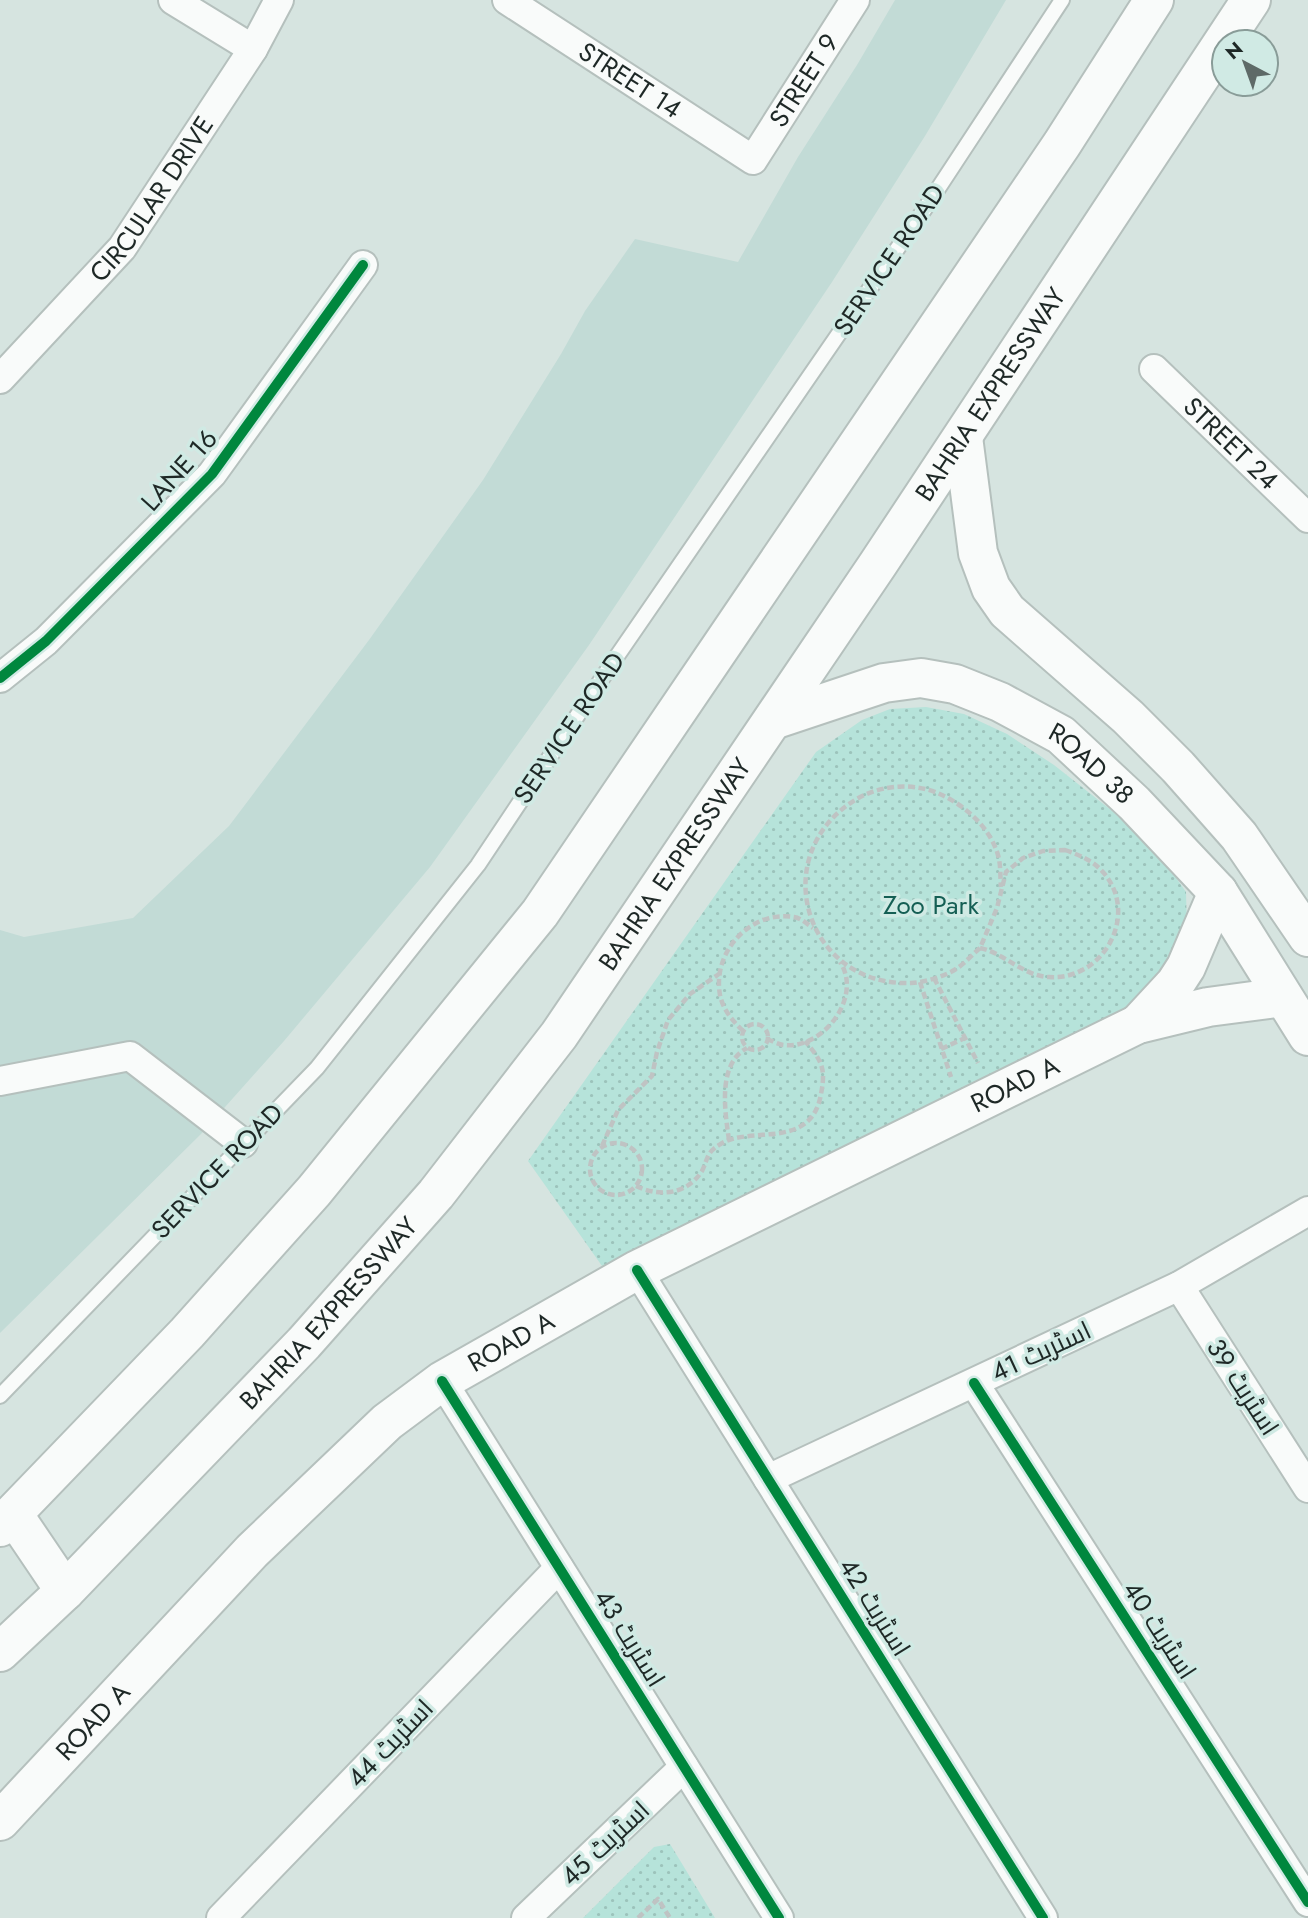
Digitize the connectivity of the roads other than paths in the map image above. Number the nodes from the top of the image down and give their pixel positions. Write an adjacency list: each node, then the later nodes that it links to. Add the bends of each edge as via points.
1 (173, 0): 8 (street)
2 (279, 0): 8 (street, CIRCULAR DRIVE)
3 (507, 0): 9 (street, STREET 14)
4 (855, 0): 9 (street, STREET 9)
5 (1062, 0): 23 (lane, SERVICE ROAD, via 478,865 317,1068)
6 (1154, 0): 32 (main road, via 1055,155 540,913 314,1191 187,1333)
7 (1251, 0): 13 (main road, BAHRIA EXPRESSWAY)
8 (253, 49): 12 (street, CIRCULAR DRIVE, via 122,248)
9 (752, 160)
10 (363, 265): 15 (street, LANE 16, via 212,474 46,641)
11 (1154, 369): 14 (street, STREET 24)
12 (0, 379)
13 (963, 437): 16 (main road, BAHRIA EXPRESSWAY); 18 (main road, via 978,552 991,588 1007,611 1178,767)
14 (1308, 518)
15 (0, 678)
16 (773, 720): 17 (main road, ROAD 38, via 884,683 921,678 955,684 1000,702 1061,736 1134,803); 34 (main road, BAHRIA EXPRESSWAY, via 559,1035 436,1194 303,1343)
17 (1218, 892): 19 (main road, ROAD 38); 20 (main road, via 1186,967)
18 (1302, 912)
19 (1283, 997): 20 (main road, via 1208,1006); 21 (main road, ROAD 38)
20 (1139, 1024): 25 (main road, ROAD A)
21 (1308, 1036)
22 (0, 1081): 23 (street, via 130,1056)
23 (243, 1143): 29 (lane, SERVICE ROAD)
24 (1308, 1211): 26 (street, اسٹریٹ 41)
25 (638, 1270): 27 (main road, ROAD A); 30 (street, اسٹریٹ 42)
26 (1179, 1286): 28 (street, اسٹریٹ 41); 31 (street, اسٹریٹ 39)
27 (442, 1381): 33 (street, اسٹریٹ 43); 37 (main road, ROAD A, via 387,1422 252,1551)
28 (974, 1383): 30 (street, اسٹریٹ 41); 38 (street, اسٹریٹ 40)
29 (0, 1396)
30 (768, 1479): 42 (street, اسٹریٹ 42)
31 (1308, 1488)
32 (7, 1520): 34 (main road)
33 (559, 1567): 36 (street, اسٹریٹ 43); 39 (street, اسٹریٹ 44)
34 (65, 1591): 35 (main road, BAHRIA EXPRESSWAY)
35 (0, 1652)
36 (684, 1768): 40 (street, اسٹریٹ 45); 41 (street, اسٹریٹ 43)
37 (0, 1821)
38 (1308, 1902)
39 (221, 1918)
40 (526, 1918)
41 (779, 1918)
42 (1043, 1918)

